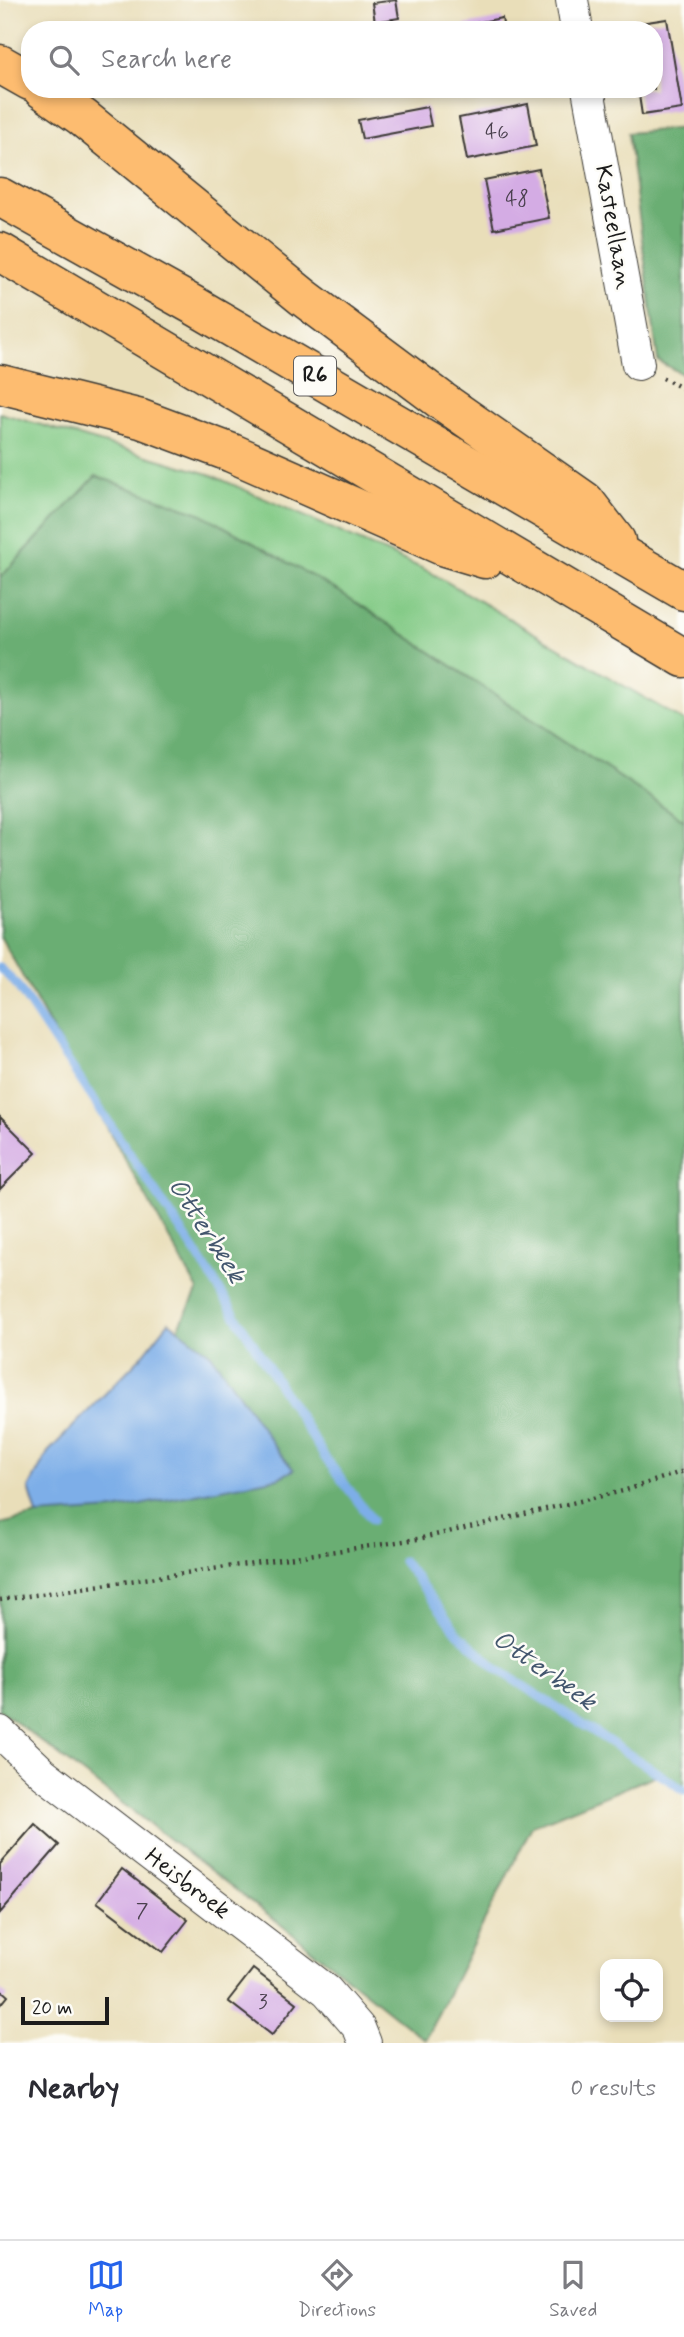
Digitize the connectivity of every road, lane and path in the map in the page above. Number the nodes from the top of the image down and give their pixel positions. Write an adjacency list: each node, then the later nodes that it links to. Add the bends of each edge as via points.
1 (572, 0): 2 (street)
2 (576, 21)
3 (0, 64): 4 (highway)
4 (21, 76)
5 (55, 98): 11 (highway, via 324,313 585,501)
6 (590, 98): 9 (street, Kasteellaan)
7 (0, 197): 11 (highway, R6)
8 (0, 252): 12 (highway, R6)
9 (638, 364)
10 (0, 384): 12 (highway, via 141,419 232,453 445,547)
11 (629, 558): 13 (highway, R6)
12 (551, 580): 14 (highway, R6)
13 (684, 591)
14 (684, 658)
15 (684, 1471): 16 (path, via 623,1491 418,1539)
16 (0, 1600)
17 (0, 1732): 18 (street, Heisbroek, via 54,1782 327,1991 359,2028)
18 (365, 2043)

